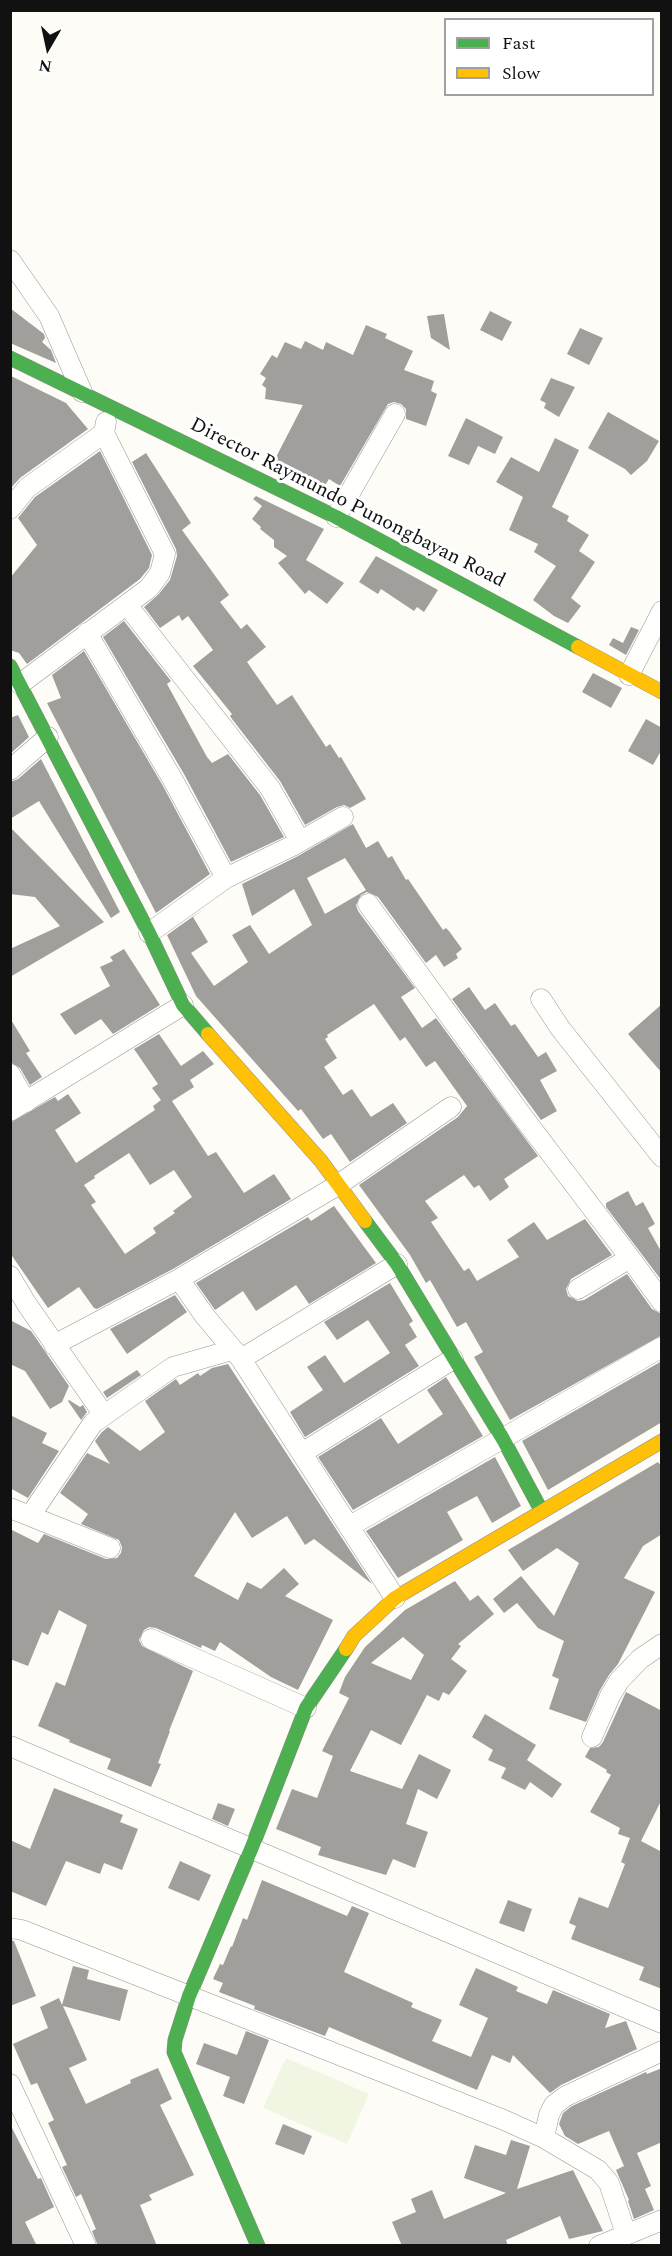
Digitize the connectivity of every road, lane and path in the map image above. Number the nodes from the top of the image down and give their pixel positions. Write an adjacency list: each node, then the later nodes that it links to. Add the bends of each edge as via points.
1 (10, 260): 3 (street, via 49,316)
2 (10, 358): 3 (street, Director Raymundo Punongbayan Road)
3 (82, 392): 4 (street, Director Raymundo Punongbayan Road)
4 (110, 405): 6 (street); 8 (street, Director Raymundo Punongbayan Road)
5 (394, 414): 8 (street)
6 (105, 433): 7 (street, via 27,488); 9 (street, via 165,554 160,573 149,588)
7 (10, 509)
8 (336, 517): 13 (street, Director Raymundo Punongbayan Road)
9 (127, 605): 11 (street); 19 (street, via 270,788)
10 (662, 611): 13 (street)
11 (87, 633): 14 (street); 20 (street)
12 (10, 666): 14 (street)
13 (629, 675): 15 (street, Director Raymundo Punongbayan Road)
14 (20, 684): 16 (street)
15 (662, 692)
16 (48, 736): 17 (street); 22 (street)
17 (10, 770)
18 (343, 817): 19 (street)
19 (300, 841): 20 (street)
20 (226, 878): 22 (street)
21 (368, 904): 30 (street)
22 (149, 933): 24 (street)
23 (541, 999): 28 (street)
24 (183, 1005): 26 (street); 29 (street)
25 (10, 1074): 26 (street)
26 (18, 1106)
27 (451, 1107): 29 (street)
28 (662, 1157)
29 (338, 1185): 31 (street); 33 (street)
30 (630, 1258): 34 (street); 35 (street)
31 (397, 1264): 38 (street); 39 (street)
32 (10, 1276): 36 (street)
33 (179, 1279): 36 (street); 38 (street)
34 (578, 1289)
35 (662, 1302)
36 (54, 1345): 40 (street)
37 (662, 1347): 41 (street)
38 (237, 1354): 40 (street, via 173,1367); 43 (street)
39 (453, 1359): 41 (street); 43 (street)
40 (104, 1415): 46 (street, via 93,1423)
41 (503, 1439): 45 (street); 47 (street)
42 (662, 1441): 45 (street)
43 (302, 1453): 47 (street)
44 (10, 1508): 46 (street)
45 (541, 1510): 49 (street)
46 (30, 1516): 48 (street)
47 (350, 1526): 49 (street)
48 (110, 1548)
49 (395, 1598): 52 (street, via 354,1636)
50 (152, 1640): 52 (street)
51 (662, 1644): 53 (street, via 619,1681)
52 (306, 1708): 55 (street)
53 (592, 1737)
54 (10, 1746): 55 (street)
55 (252, 1847): 57 (street); 58 (street)
56 (10, 1928): 57 (street)
57 (189, 1996): 61 (street); 65 (street, via 174,2052)
58 (662, 2022)
59 (662, 2051): 61 (street, via 554,2105)
60 (13, 2094): 64 (street)
61 (544, 2138): 63 (street, via 598,2170 609,2183)
62 (662, 2220): 63 (street)
63 (626, 2234): 66 (street)
64 (86, 2246)
65 (258, 2246)
66 (599, 2246)

